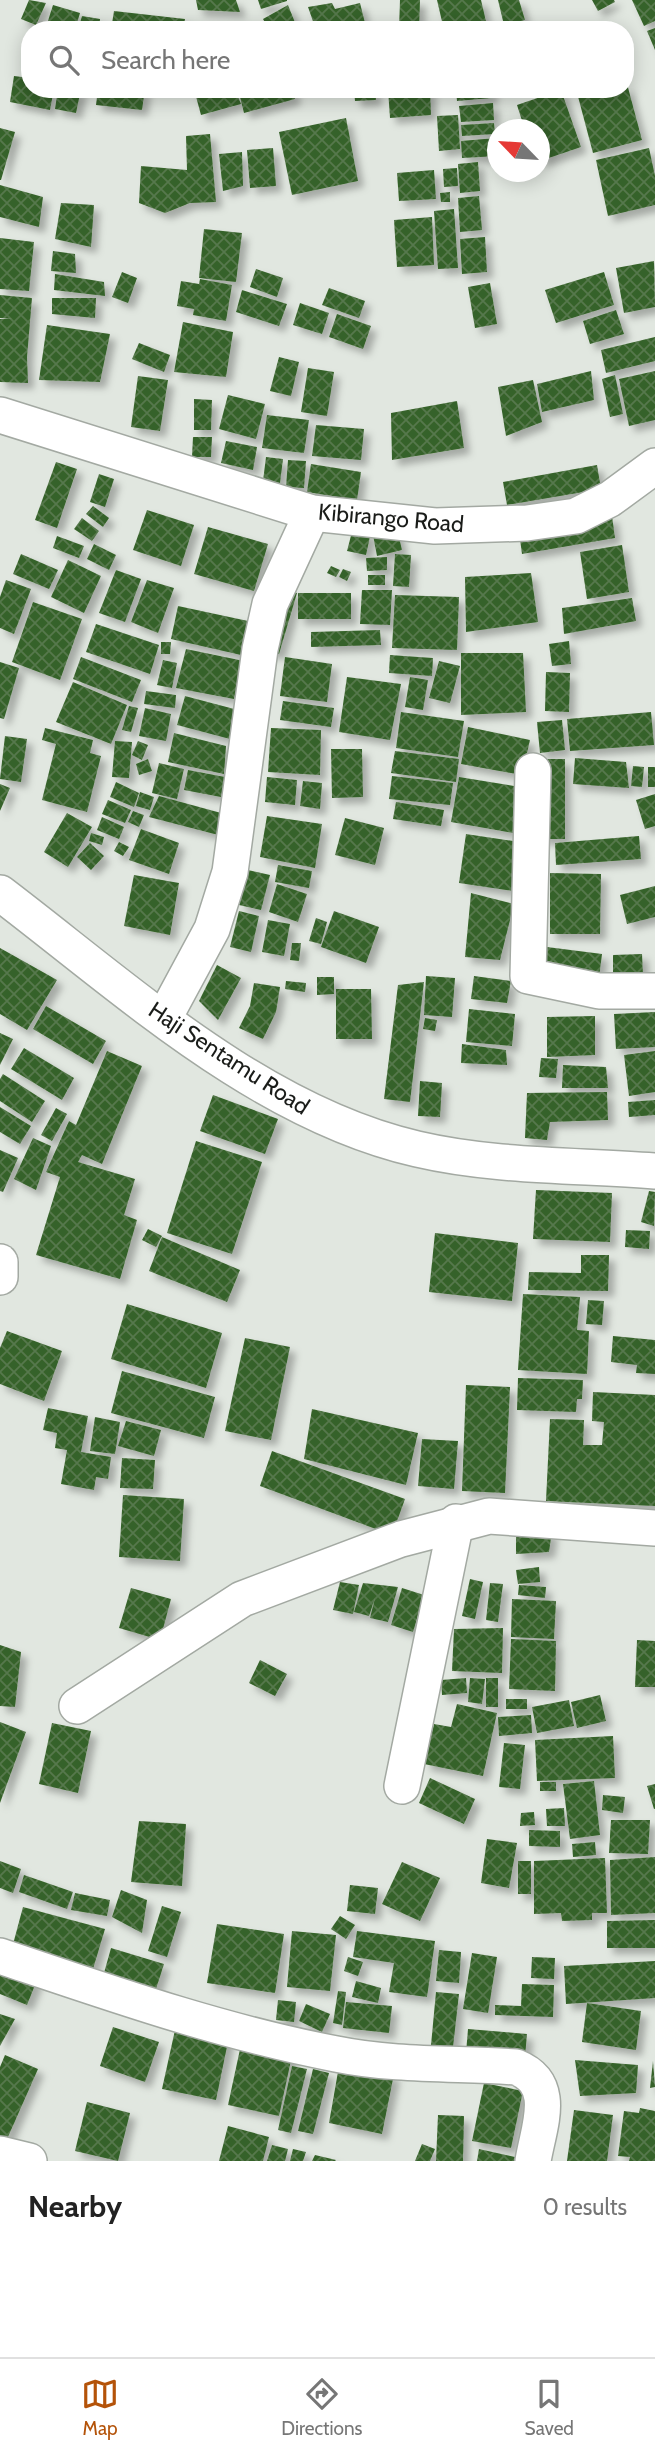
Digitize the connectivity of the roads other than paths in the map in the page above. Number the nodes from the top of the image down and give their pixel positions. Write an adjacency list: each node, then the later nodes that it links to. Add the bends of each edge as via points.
1 (0, 415): 3 (street, Kibirango Road)
2 (655, 466): 3 (street, Kibirango Road, via 610,499 576,516 527,523 435,526)
3 (312, 513): 7 (street, via 270,604 230,872 212,929)
4 (533, 771): 6 (street, via 528,976 599,991)
5 (0, 893): 7 (street, Haji Sentamu Road)
6 (655, 991)
7 (164, 1018): 8 (street, Haji Sentamu Road, via 262,1084 313,1114 356,1131 464,1157)
8 (655, 1171)
9 (0, 1262): 10 (street)
10 (0, 1277)
11 (457, 1522): 12 (street, via 489,1516); 13 (street, via 242,1599); 14 (street)
12 (655, 1528)
13 (77, 1706)
14 (402, 1786)
15 (0, 1956): 18 (street, via 154,2008 337,2055 516,2067 530,2073 540,2085 543,2100)
16 (0, 2154): 17 (street)
17 (29, 2161)
18 (533, 2161)

